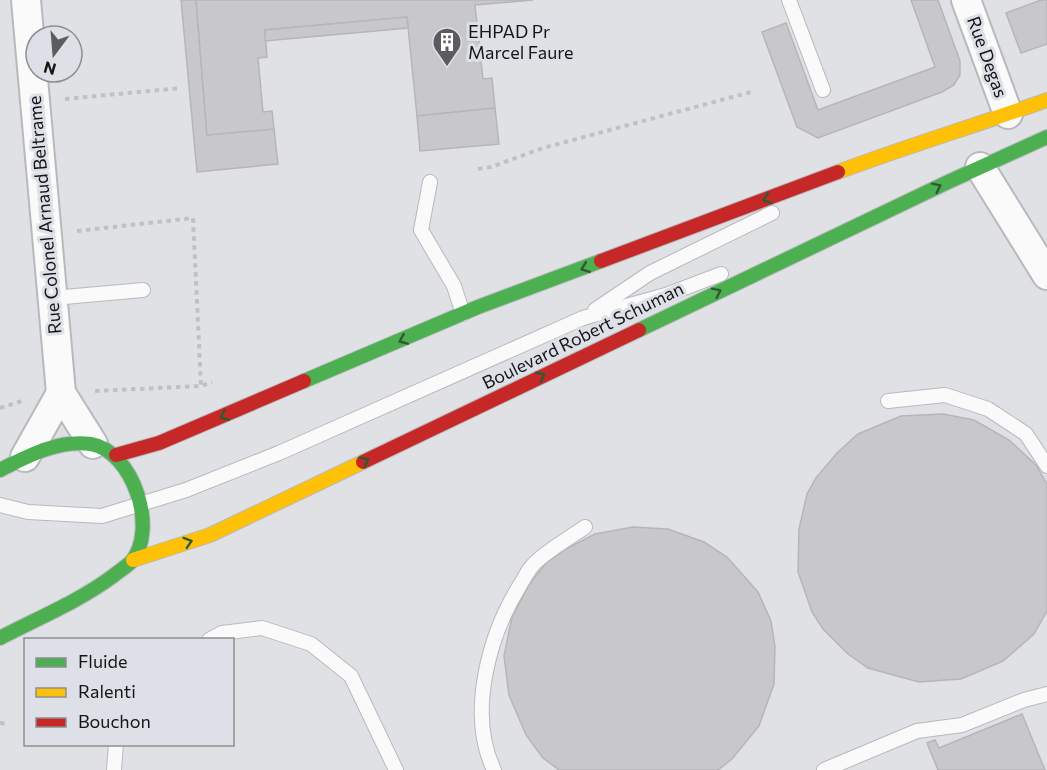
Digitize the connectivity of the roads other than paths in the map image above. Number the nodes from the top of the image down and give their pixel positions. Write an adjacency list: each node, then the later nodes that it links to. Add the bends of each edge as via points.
1 (26, 0): 14 (street, Rue Colonel Arnaud Beltrame)
2 (789, 0): 4 (lane)
3 (966, 0): 6 (street, Rue Degas)
4 (823, 90)
5 (1047, 100): 6 (main road)
6 (1008, 114): 8 (main road)
7 (1047, 137): 9 (main road, Boulevard Robert Schuman)
8 (900, 149): 15 (main road, one-way to 15); 16 (lane, via 650,273)
9 (980, 167): 11 (main road, Boulevard Robert Schuman, one-way to 9); 12 (street)
10 (430, 182): 15 (lane, via 421,230 454,286)
11 (885, 212): 16 (lane, via 666,295); 26 (main road, Boulevard Robert Schuman, one-way to 11, via 210,535)
12 (1047, 274)
13 (143, 290): 14 (lane)
14 (53, 298): 17 (street, Rue Colonel Arnaud Beltrame)
15 (463, 314): 19 (main road, one-way to 19, via 159,443)
16 (583, 318): 23 (lane, via 279,453)
17 (61, 393): 19 (street, Rue Colonel Arnaud Beltrame); 20 (street)
18 (888, 400): 21 (lane, via 945,395 988,409 1026,434)
19 (104, 450): 20 (main road, via 66,443); 23 (main road, via 135,487)
20 (25, 457): 22 (main road)
21 (1047, 466)
22 (0, 470)
23 (142, 503): 24 (lane, via 102,516 28,512); 26 (main road, via 143,539)
24 (0, 505)
25 (585, 527): 33 (lane, via 532,565 510,601 490,651 482,709 487,755)
26 (133, 560): 28 (main road, via 103,584)
27 (211, 638): 32 (lane, via 262,628 312,644 351,676)
28 (3, 643)
29 (1047, 694): 34 (lane, via 962,725 917,731)
30 (116, 746): 31 (lane)
31 (114, 770)
32 (396, 770)
33 (494, 770)
34 (824, 770)

